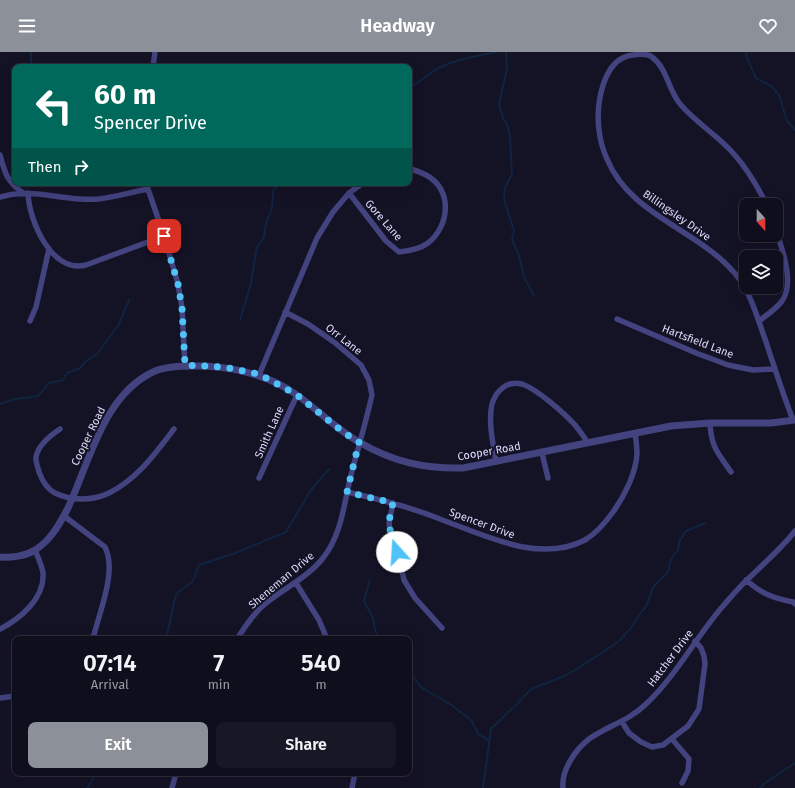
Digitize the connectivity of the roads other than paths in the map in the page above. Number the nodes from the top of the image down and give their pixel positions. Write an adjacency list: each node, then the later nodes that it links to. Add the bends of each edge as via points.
1 (155, 52): 3 (street)
2 (630, 54): 13 (street, Billingsley Drive, via 651,56 660,65 680,104 725,144 749,173); 20 (street, Billingsley Drive, via 612,66 600,99 599,130 607,159 620,181 633,196 708,249 740,280)
3 (153, 64)
4 (0, 155): 6 (street, via 6,175)
5 (412, 170): 11 (street, Gore Lane, via 431,178 443,192 446,201 442,225 428,243 419,248 399,252 386,241)
6 (12, 183)
7 (14, 186): 10 (street)
8 (148, 186): 10 (street, via 99,199); 14 (street)
9 (359, 186): 11 (street)
10 (26, 193): 12 (street); 16 (street, via 38,232)
11 (349, 193): 17 (street, via 333,212 317,238)
12 (0, 198)
13 (763, 198)
14 (164, 236): 16 (street, via 80,266 66,264); 21 (street, via 182,308)
15 (780, 242): 20 (street, via 785,260 786,292 779,305)
16 (49, 249): 19 (street, via 36,307)
17 (285, 312): 23 (street); 30 (street, Orr Lane, via 334,342 361,365 369,380 372,395)
18 (617, 319): 22 (street, Hartsfield Lane, via 728,365 753,370)
19 (30, 321)
20 (759, 321): 22 (street, Billingsley Drive)
21 (185, 365): 23 (street, Cooper Road, via 223,367); 38 (street, Cooper Road, via 156,371 147,376 117,404 90,452)
22 (775, 369): 25 (street, Billingsley Drive)
23 (259, 374): 24 (street, Cooper Road)
24 (297, 395): 30 (street, Cooper Road); 35 (street, Smith Lane)
25 (794, 420): 26 (street, Cooper Road)
26 (710, 424): 29 (street, Cooper Road, via 671,426); 34 (street, via 710,437 714,447)
27 (60, 429): 38 (street, via 41,446 36,461 42,481 55,493)
28 (174, 429): 38 (street, via 148,463 117,489 89,500)
29 (635, 433): 31 (street, Cooper Road); 39 (street, Spencer Drive, via 637,454 633,471 616,508 603,526 586,539 566,547 531,548 502,542)
30 (359, 442): 33 (street, Cooper Road, via 404,462 431,468 463,468); 37 (street, Sheneman Drive)
31 (588, 443): 32 (street, Cooper Road); 33 (street, via 570,420 539,394 521,384 511,384 499,390 492,404 491,426)
32 (542, 452): 33 (street, Cooper Road); 36 (street)
33 (496, 462)
34 (731, 472)
35 (259, 478)
36 (548, 478)
37 (347, 492): 39 (street, Spencer Drive); 45 (street, Sheneman Drive, via 343,516 335,539 323,559)
38 (72, 498): 40 (street, Cooper Road)
39 (393, 503): 47 (street, via 389,523 404,580 414,598)
40 (64, 516): 42 (street, Cooper Road, via 51,536); 49 (street, via 105,547 108,553 109,574)
41 (795, 531): 44 (street, Hatcher Drive)
42 (35, 550): 43 (street, Cooper Road, via 18,556); 48 (street, via 43,570 43,584 31,606)
43 (0, 557)
44 (746, 580): 46 (street, via 774,598); 52 (street, Hatcher Drive)
45 (296, 583): 50 (street, Sheneman Drive, via 270,600 249,620); 51 (street)
46 (795, 604)
47 (442, 628)
48 (0, 629)
49 (93, 636)
50 (239, 636)
51 (326, 636)
52 (695, 641): 55 (street, Hatcher Drive, via 646,705); 56 (street, via 702,652 705,664 699,709 688,726)
53 (12, 696): 54 (street)
54 (0, 698)
55 (622, 722): 56 (street, via 628,733 652,747 663,745); 62 (street, Hatcher Drive, via 591,738 575,752 566,770)
56 (672, 739): 59 (street, via 689,759 688,771)
57 (175, 776): 60 (street)
58 (354, 776): 61 (street)
59 (682, 783)
60 (172, 788)
61 (352, 788)
62 (563, 788)

